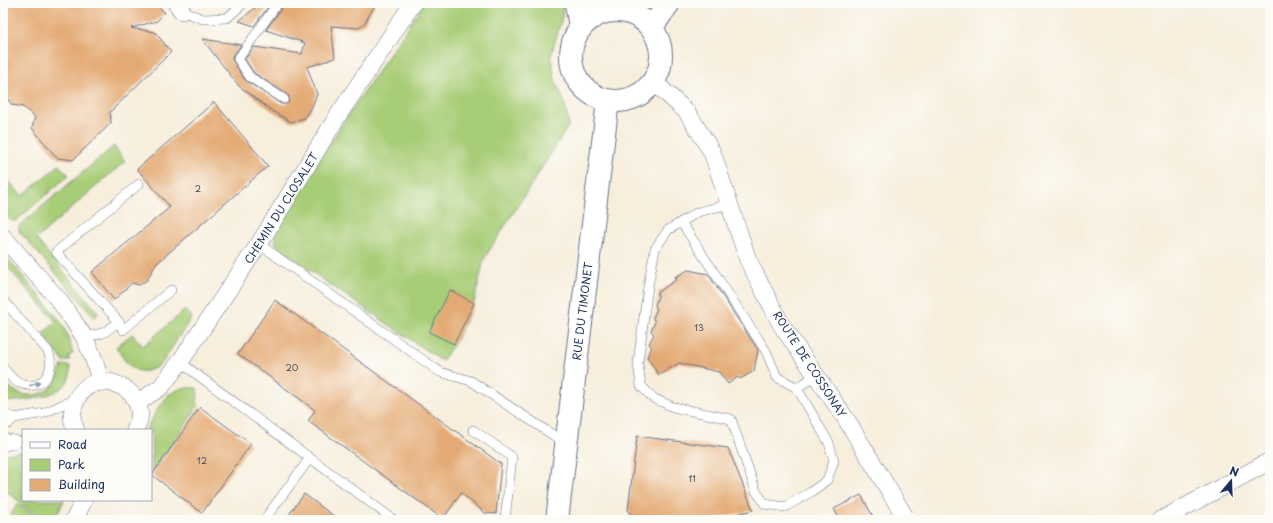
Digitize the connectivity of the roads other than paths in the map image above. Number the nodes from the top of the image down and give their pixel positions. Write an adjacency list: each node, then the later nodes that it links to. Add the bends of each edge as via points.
1 (244, 3): 6 (lane, via 227,18 203,19)
2 (278, 3): 11 (lane, via 238,59 250,77)
3 (413, 3): 17 (street, CHEMIN DU CLOSALET, via 337,117)
4 (576, 3): 8 (main road)
5 (669, 3): 9 (main road)
6 (179, 7)
7 (626, 8): 8 (main road, via 602,12); 9 (main road)
8 (580, 27): 12 (main road, via 572,41 570,56 573,72 581,85 593,96)
9 (652, 27): 10 (main road, via 659,40 662,54)
10 (654, 82): 12 (main road, via 634,98 621,102); 14 (street, ROUTE DE COSSONAY, via 687,112 712,152)
11 (284, 99)
12 (608, 101): 37 (main road, RUE DU TIMONET)
13 (139, 184): 20 (lane, via 56,252)
14 (729, 204): 15 (lane, via 698,212); 24 (street, ROUTE DE COSSONAY, via 748,260 782,326)
15 (681, 222): 26 (lane, via 766,351 777,377); 26 (lane, via 668,230 655,250 638,363 641,386 653,398 672,407 731,419 756,491 765,504 785,507 827,480 834,461 829,443)
16 (3, 237): 21 (street, via 58,299)
17 (259, 244): 22 (street, CHEMIN DU CLOSALET); 37 (lane, via 440,372 471,381)
18 (171, 290): 20 (lane, via 123,330)
19 (3, 300): 23 (lane, one-way to 19, via 18,383 32,386 42,382 48,375 51,363 48,351)
20 (118, 322): 21 (lane, via 103,332)
21 (84, 337): 25 (street)
22 (180, 362): 28 (street, CHEMIN DU CLOSALET, via 161,387); 39 (lane)
23 (3, 368)
24 (816, 375): 26 (lane); 47 (street, ROUTE DE COSSONAY, via 846,419)
25 (101, 382): 27 (street, via 83,390); 28 (street, via 119,384 133,395)
26 (797, 388)
27 (76, 398): 30 (lane, via 44,413); 32 (street, via 72,417)
28 (137, 403): 33 (street, via 139,414)
29 (3, 415): 30 (lane)
30 (14, 418): 31 (lane)
31 (3, 425)
32 (76, 429)
33 (136, 429)
34 (473, 430): 45 (lane, via 512,457)
35 (3, 438): 36 (lane)
36 (22, 441): 38 (lane)
37 (565, 443): 46 (main road, RUE DU TIMONET)
38 (3, 447)
39 (310, 458): 43 (lane); 44 (lane)
40 (1270, 461): 48 (street)
41 (84, 501): 42 (street)
42 (74, 520)
43 (264, 520)
44 (394, 520)
45 (505, 520)
46 (557, 520)
47 (907, 520)
48 (1161, 520)

